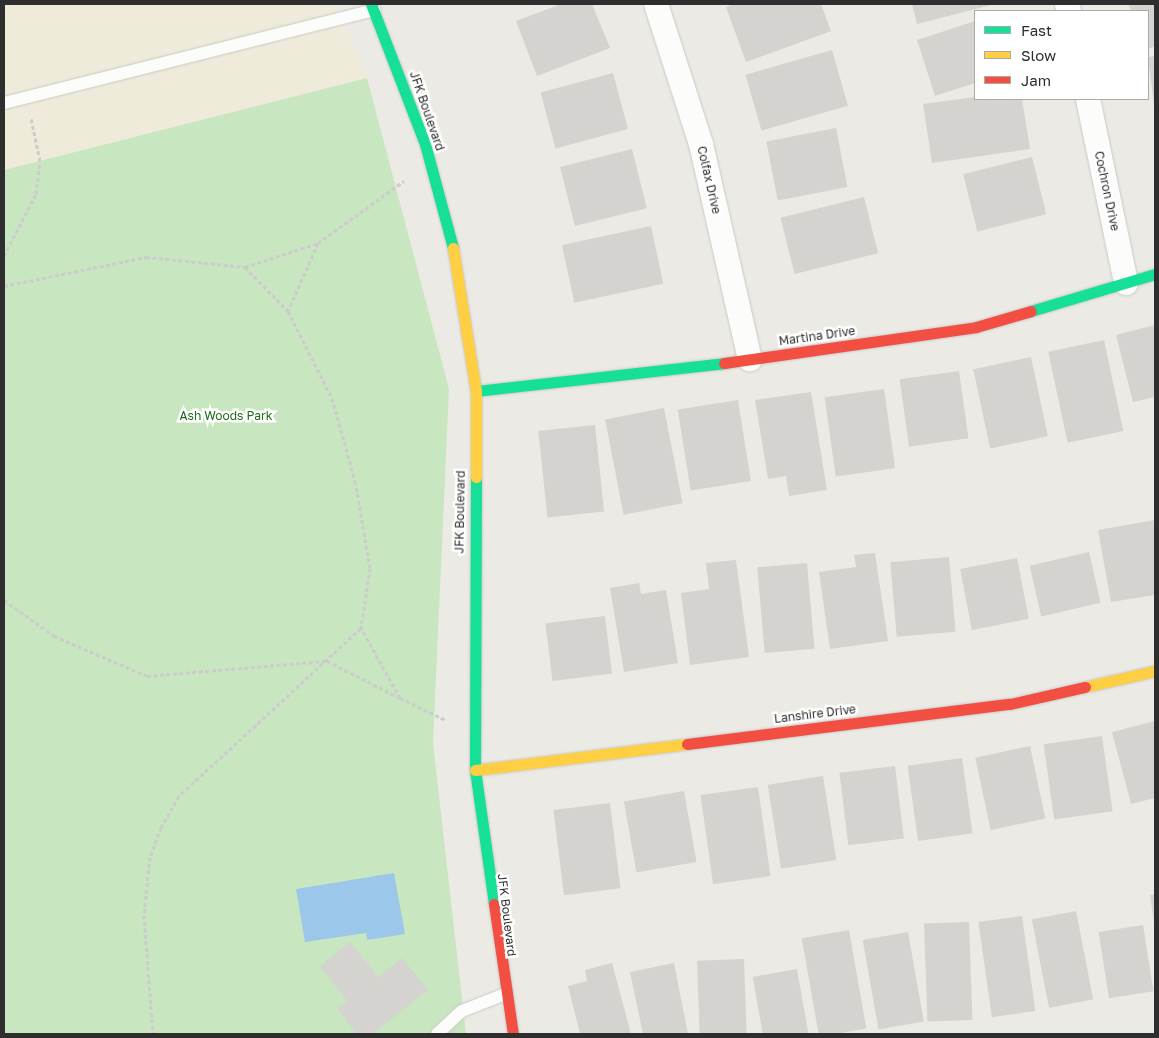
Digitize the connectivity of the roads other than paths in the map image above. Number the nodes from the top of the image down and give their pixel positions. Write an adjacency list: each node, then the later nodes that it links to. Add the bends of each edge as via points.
1 (656, 4): 7 (street, Colfax Drive, via 701,144)
2 (372, 7): 4 (lane); 8 (street, JFK Boulevard, via 433,172 451,237)
3 (1088, 100): 6 (street, Cochron Drive)
4 (4, 103)
5 (1155, 274): 6 (street, Martina Drive)
6 (1126, 283): 7 (street, Martina Drive, via 976,327)
7 (750, 360): 8 (street, Martina Drive)
8 (476, 391): 10 (street, JFK Boulevard)
9 (1155, 671): 10 (street, Lanshire Drive, via 1010,704)
10 (476, 770): 11 (street, JFK Boulevard)
11 (505, 994): 12 (lane, via 462,1011); 13 (street, JFK Boulevard)
12 (437, 1034)
13 (513, 1034)

